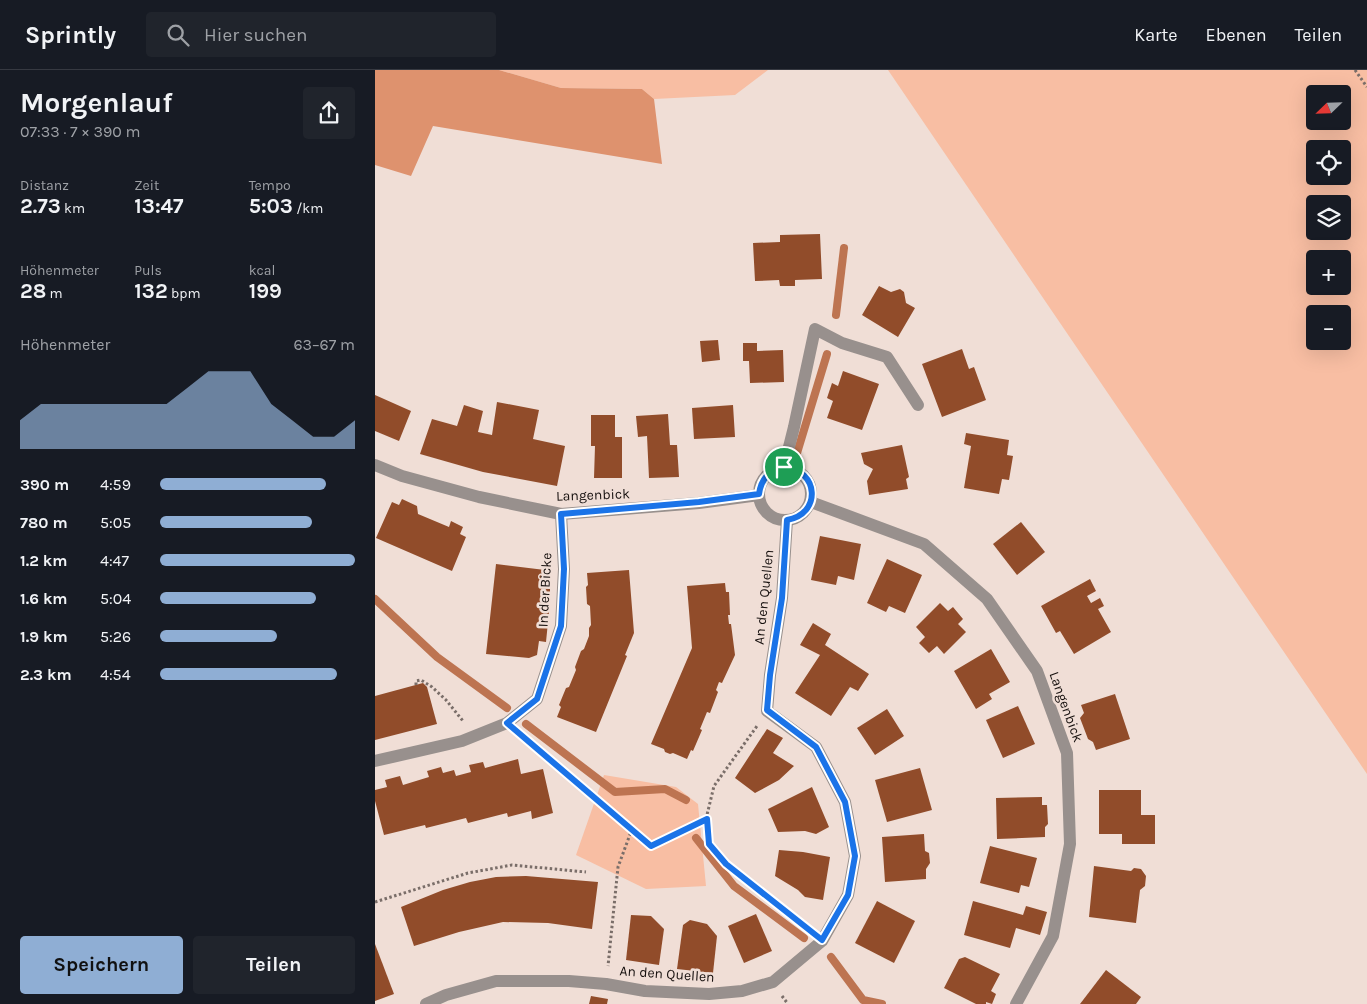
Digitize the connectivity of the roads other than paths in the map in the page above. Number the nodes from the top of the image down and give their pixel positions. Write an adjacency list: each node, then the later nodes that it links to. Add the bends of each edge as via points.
1 (918, 405): 3 (street, via 887,357 842,343 815,329)
2 (375, 465): 6 (street, Langenbick, via 421,482)
3 (784, 467): 4 (street, via 769,473 760,486); 5 (street, via 793,468 807,478 811,485)
4 (759, 494): 6 (street, Langenbick); 7 (street, via 771,516)
5 (811, 502): 7 (street, via 801,515); 10 (street, Langenbick, via 925,544 987,599 1037,671 1067,753 1070,844 1053,936)
6 (561, 514): 8 (street, In der Bicke, via 564,569 561,626 537,699 507,723 462,741)
7 (787, 520): 9 (street, An den Quellen, via 782,598 767,710 816,747 845,802 855,856 848,895 822,940 773,982 742,990 709,994 606,984 496,981)
8 (375, 761)
9 (427, 1004)
10 (1016, 1004)

